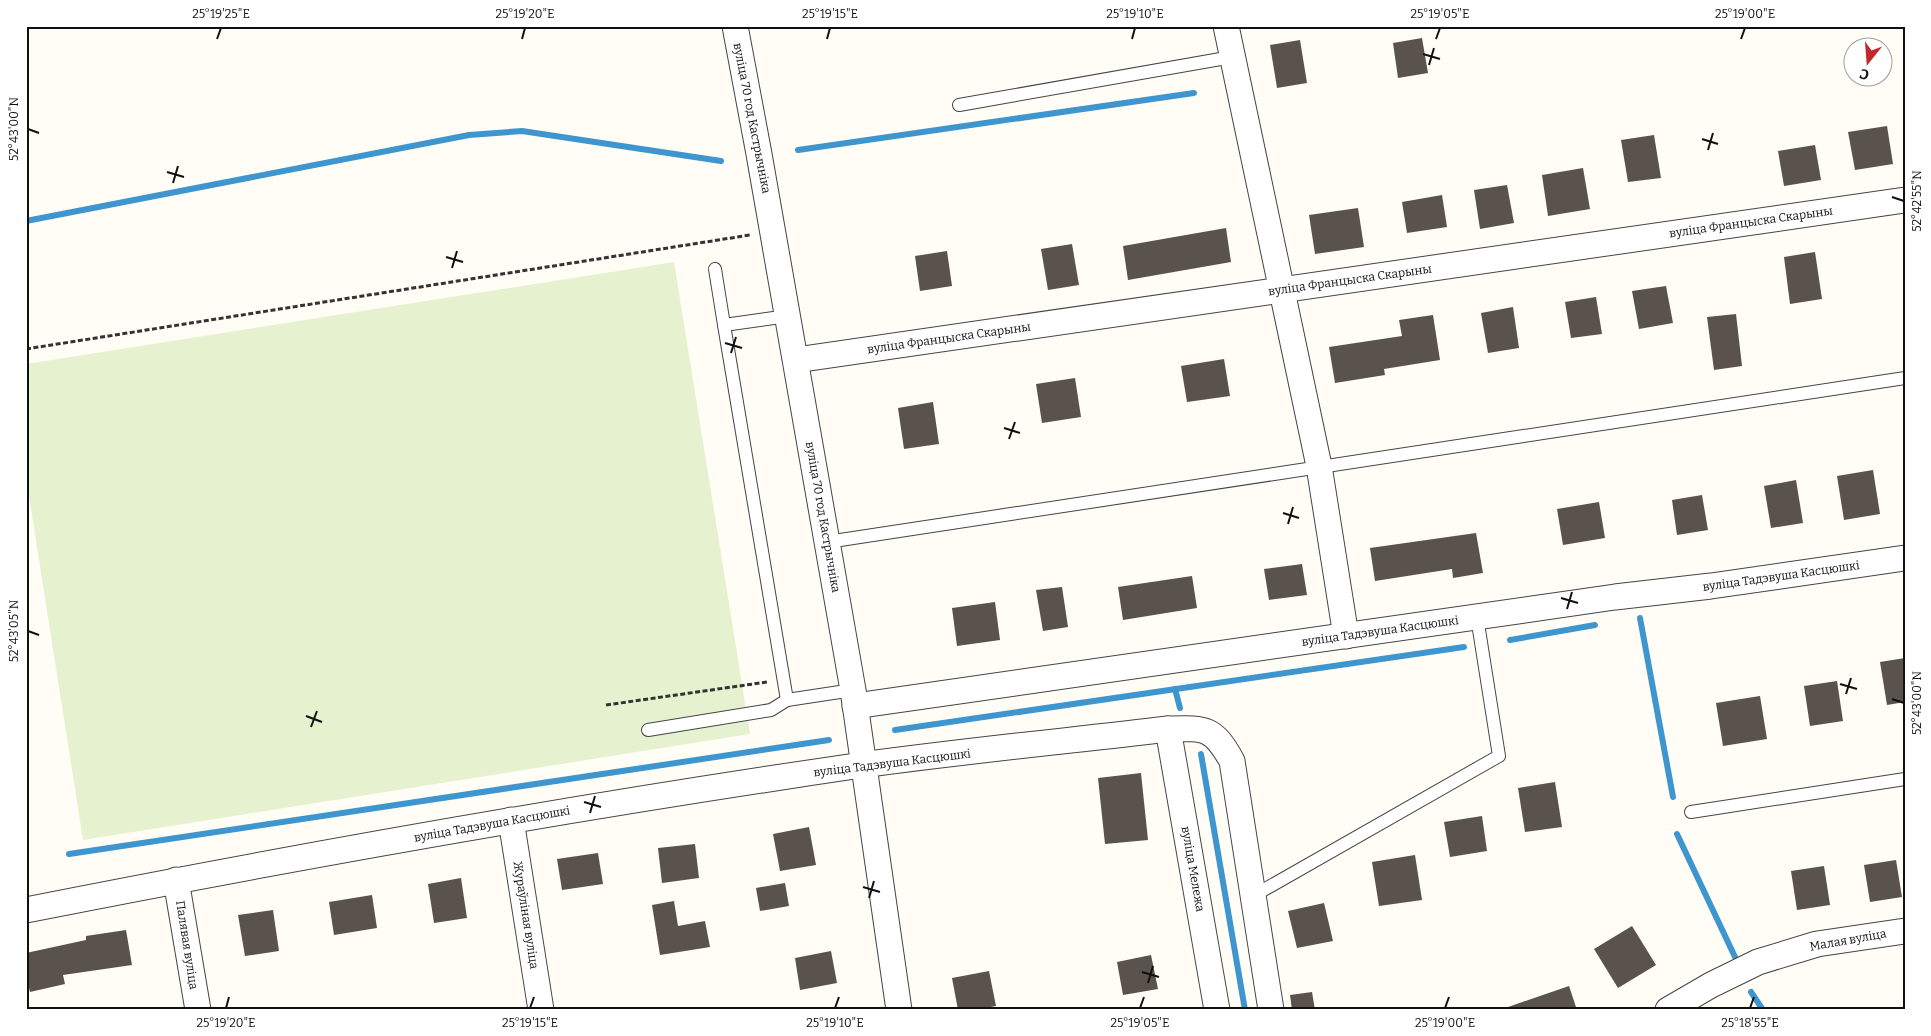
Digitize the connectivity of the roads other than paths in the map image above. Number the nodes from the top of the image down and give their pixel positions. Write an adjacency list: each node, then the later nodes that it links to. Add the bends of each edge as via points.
1 (735, 26): 8 (street, вуліца 70 год Кастрычніка)
2 (1228, 27): 3 (street)
3 (1232, 57): 4 (lane); 7 (street)
4 (959, 106)
5 (1905, 200): 7 (street, вуліца Францыска Скарыны)
6 (715, 269): 9 (lane)
7 (1282, 290): 10 (street, вуліца Францыска Скарыны); 12 (street)
8 (788, 316): 9 (lane); 10 (street, вуліца 70 год Кастрычніка)
9 (724, 325): 18 (lane)
10 (796, 360): 13 (street, вуліца 70 год Кастрычніка)
11 (1905, 378): 12 (lane)
12 (1319, 466): 13 (lane); 16 (street)
13 (827, 542): 17 (street, вуліца 70 год Кастрычніка)
14 (1905, 558): 15 (street, вуліца Тадэвуша Касцюшкі)
15 (1477, 617): 16 (street, вуліца Тадэвуша Касцюшкі); 26 (lane, via 1499,756)
16 (1346, 636): 17 (street, вуліца Тадэвуша Касцюшкі)
17 (854, 698): 18 (lane); 21 (street, вуліца 70 год Кастрычніка)
18 (787, 700): 20 (lane, via 771,710)
19 (1168, 729): 21 (street, вуліца Тадэвуша Касцюшкі); 26 (street, вуліца Тадэвуша Касцюшкі, via 1192,729 1214,735 1232,761); 32 (street, вуліца Мележа)
20 (648, 730)
21 (864, 765): 24 (street, вуліца Тадэвуша Касцюшкі); 31 (street, вуліца 70 год Кастрычніка)
22 (1905, 779): 23 (lane)
23 (1691, 812)
24 (511, 820): 25 (street, вуліца Тадэвуша Касцюшкі); 30 (street, Жураўліная вуліца)
25 (176, 880): 27 (street, вуліца Тадэвуша Касцюшкі); 29 (street, Палявая вуліца)
26 (1253, 896): 33 (street, вуліца Тадэвуша Касцюшкі)
27 (26, 910)
28 (1905, 931): 34 (street, Малая вуліца, via 1817,944 1758,962)
29 (198, 1010)
30 (541, 1010)
31 (899, 1010)
32 (1217, 1010)
33 (1272, 1010)
34 (1668, 1010)

